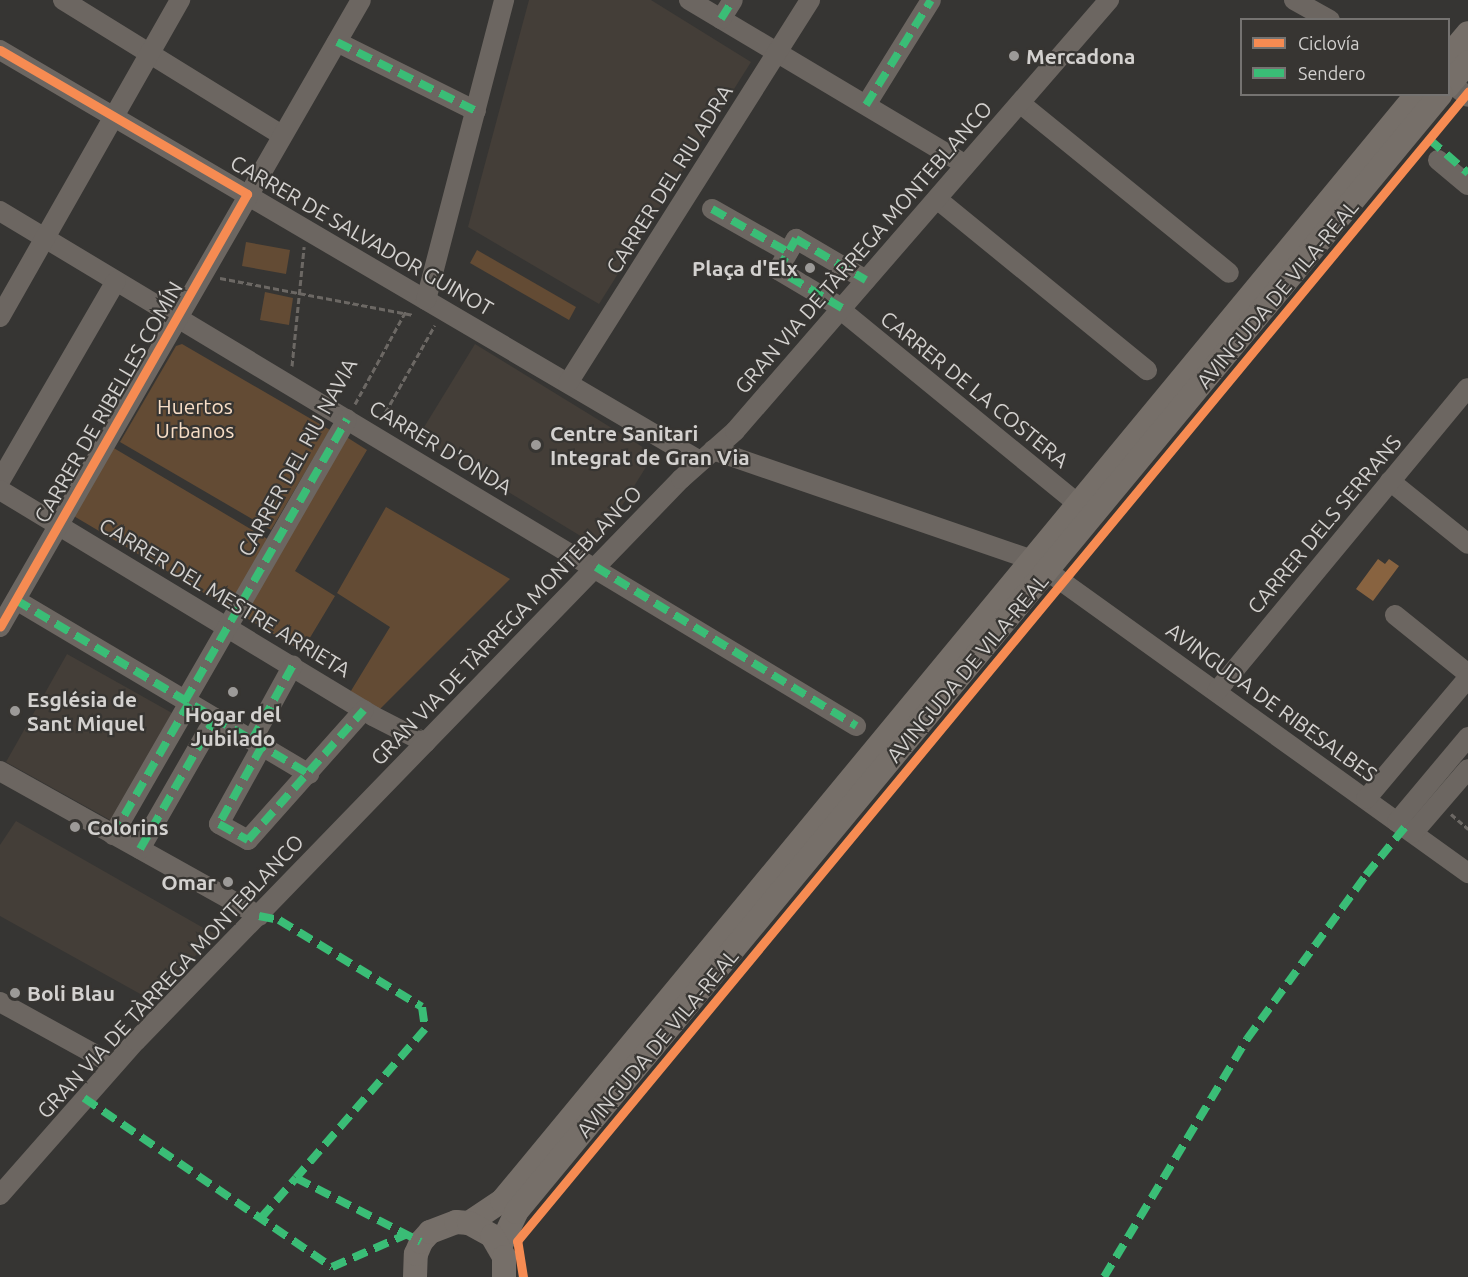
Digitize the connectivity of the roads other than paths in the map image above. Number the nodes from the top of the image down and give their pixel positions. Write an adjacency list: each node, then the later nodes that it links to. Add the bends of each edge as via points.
1 (63, 0): 11 (street)
2 (180, 0): 17 (street)
3 (361, 0): 15 (street, CARRER DE RIBELLES COMÍN)
4 (504, 0): 26 (street)
5 (688, 0): 13 (street)
6 (733, 0): 13 (street)
7 (810, 0): 18 (street, CARRER DEL RIU ADRA)
8 (931, 0): 25 (street)
9 (1109, 0): 24 (street, GRAN VIA DE TÀRREGA MONTEBLANCO)
10 (1294, 0): 12 (street)
11 (96, 8): 17 (street)
12 (1326, 18)
13 (721, 20): 18 (street)
14 (1468, 33): 19 (main road)
15 (337, 42): 26 (street); 28 (street, CARRER DE RIBELLES COMÍN)
16 (0, 50): 27 (street, CARRER DE SALVADOR GUINOT)
17 (150, 52): 27 (street); 28 (street)
18 (777, 52): 25 (street); 46 (street, CARRER DEL RIU ADRA)
19 (1450, 56)
20 (1468, 62): 21 (main road, AVINGUDA DE VILA-REAL)
21 (1452, 90)
22 (1415, 96): 53 (main road, AVINGUDA DE VILA-REAL)
23 (1447, 96): 56 (main road, AVINGUDA DE VILA-REAL)
24 (1020, 103): 30 (street, GRAN VIA DE TÀRREGA MONTEBLANCO); 38 (street)
25 (866, 105): 30 (street)
26 (476, 111): 41 (street)
27 (113, 116): 32 (street, CARRER DE SALVADOR GUINOT); 36 (street)
28 (282, 135): 32 (street, CARRER DE RIBELLES COMÍN)
29 (1438, 160): 31 (street)
30 (966, 165): 33 (street, GRAN VIA DE TÀRREGA MONTEBLANCO)
31 (1468, 185)
32 (247, 194): 41 (street, CARRER DE SALVADOR GUINOT); 44 (street, CARRER DE RIBELLES COMÍN)
33 (937, 199): 39 (street, GRAN VIA DE TÀRREGA MONTEBLANCO); 45 (street)
34 (712, 208): 37 (street)
35 (0, 212): 36 (street, CARRER D'ONDA)
36 (45, 239): 40 (street, CARRER D'ONDA); 43 (street)
37 (788, 252): 39 (street, via 796,239); 42 (street, via 778,270)
38 (1229, 273)
39 (866, 280): 42 (street, GRAN VIA DE TÀRREGA MONTEBLANCO)
40 (116, 281): 44 (street, CARRER D'ONDA); 50 (street)
41 (421, 308): 46 (street, CARRER DE SALVADOR GUINOT)
42 (842, 309): 49 (street, GRAN VIA DE TÀRREGA MONTEBLANCO, via 735,431); 53 (street, CARRER DE LA COSTERA)
43 (0, 317)
44 (177, 317): 48 (street, CARRER D'ONDA); 54 (street, CARRER DE RIBELLES COMÍN)
45 (1147, 370)
46 (568, 383): 49 (street, CARRER DE SALVADOR GUINOT)
47 (1468, 388): 51 (street, CARRER DELS SERRANS)
48 (352, 408): 57 (street, CARRER D'ONDA); 61 (street, CARRER DEL RIU NAVIA)
49 (706, 456): 56 (street, CARRER DE SALVADOR GUINOT); 57 (street, GRAN VIA DE TÀRREGA MONTEBLANCO)
50 (0, 481)
51 (1390, 481): 55 (street); 64 (street, CARRER DELS SERRANS)
52 (0, 490): 54 (street, CARRER DEL MESTRE ARRIETA)
53 (1078, 504): 56 (main road, AVINGUDA DE VILA-REAL)
54 (58, 525): 58 (street, CARRER DE RIBELLES COMÍN); 61 (street, CARRER DEL MESTRE ARRIETA)
55 (1468, 544)
56 (1040, 565): 64 (street, AVINGUDA DE RIBESALBES); 84 (main road, AVINGUDA DE VILA-REAL, via 502,1201); 85 (main road, AVINGUDA DE VILA-REAL, via 516,1212)
57 (596, 567): 68 (street, CARRER D'ONDA); 71 (street, GRAN VIA DE TÀRREGA MONTEBLANCO)
58 (16, 600): 60 (street, CARRER DE RIBELLES COMÍN); 65 (street)
59 (1395, 615): 63 (street)
60 (0, 627)
61 (230, 627): 62 (street, CARRER DEL MESTRE ARRIETA); 65 (street, CARRER DEL RIU NAVIA)
62 (293, 664): 66 (street, CARRER DEL MESTRE ARRIETA); 70 (street)
63 (1468, 676): 75 (street)
64 (1216, 691): 75 (street, AVINGUDA DE RIBESALBES)
65 (187, 702): 67 (street); 77 (street, CARRER DEL RIU NAVIA)
66 (364, 710): 71 (street, CARRER DEL MESTRE ARRIETA); 74 (street)
67 (215, 718): 70 (street); 78 (street)
68 (856, 726)
69 (1468, 737): 76 (street)
70 (257, 743): 74 (street); 74 (street, via 219,824 248,840)
71 (426, 743): 80 (street, GRAN VIA DE TÀRREGA MONTEBLANCO)
72 (1468, 769): 76 (street, via 1438,803)
73 (0, 771): 77 (street)
74 (309, 774)
75 (1366, 799): 76 (street, AVINGUDA DE RIBESALBES)
76 (1405, 827): 79 (street, AVINGUDA DE RIBESALBES)
77 (113, 835): 78 (street)
78 (140, 849): 80 (street)
79 (1468, 873)
80 (259, 916): 82 (street, GRAN VIA DE TÀRREGA MONTEBLANCO)
81 (0, 1002): 82 (street)
82 (114, 1065): 83 (street, GRAN VIA DE TÀRREGA MONTEBLANCO)
83 (0, 1195)
84 (469, 1223): 85 (main road, via 487,1232); 86 (main road, via 442,1225 430,1232 416,1254)
85 (500, 1247): 87 (main road)
86 (415, 1277)
87 (504, 1277)

